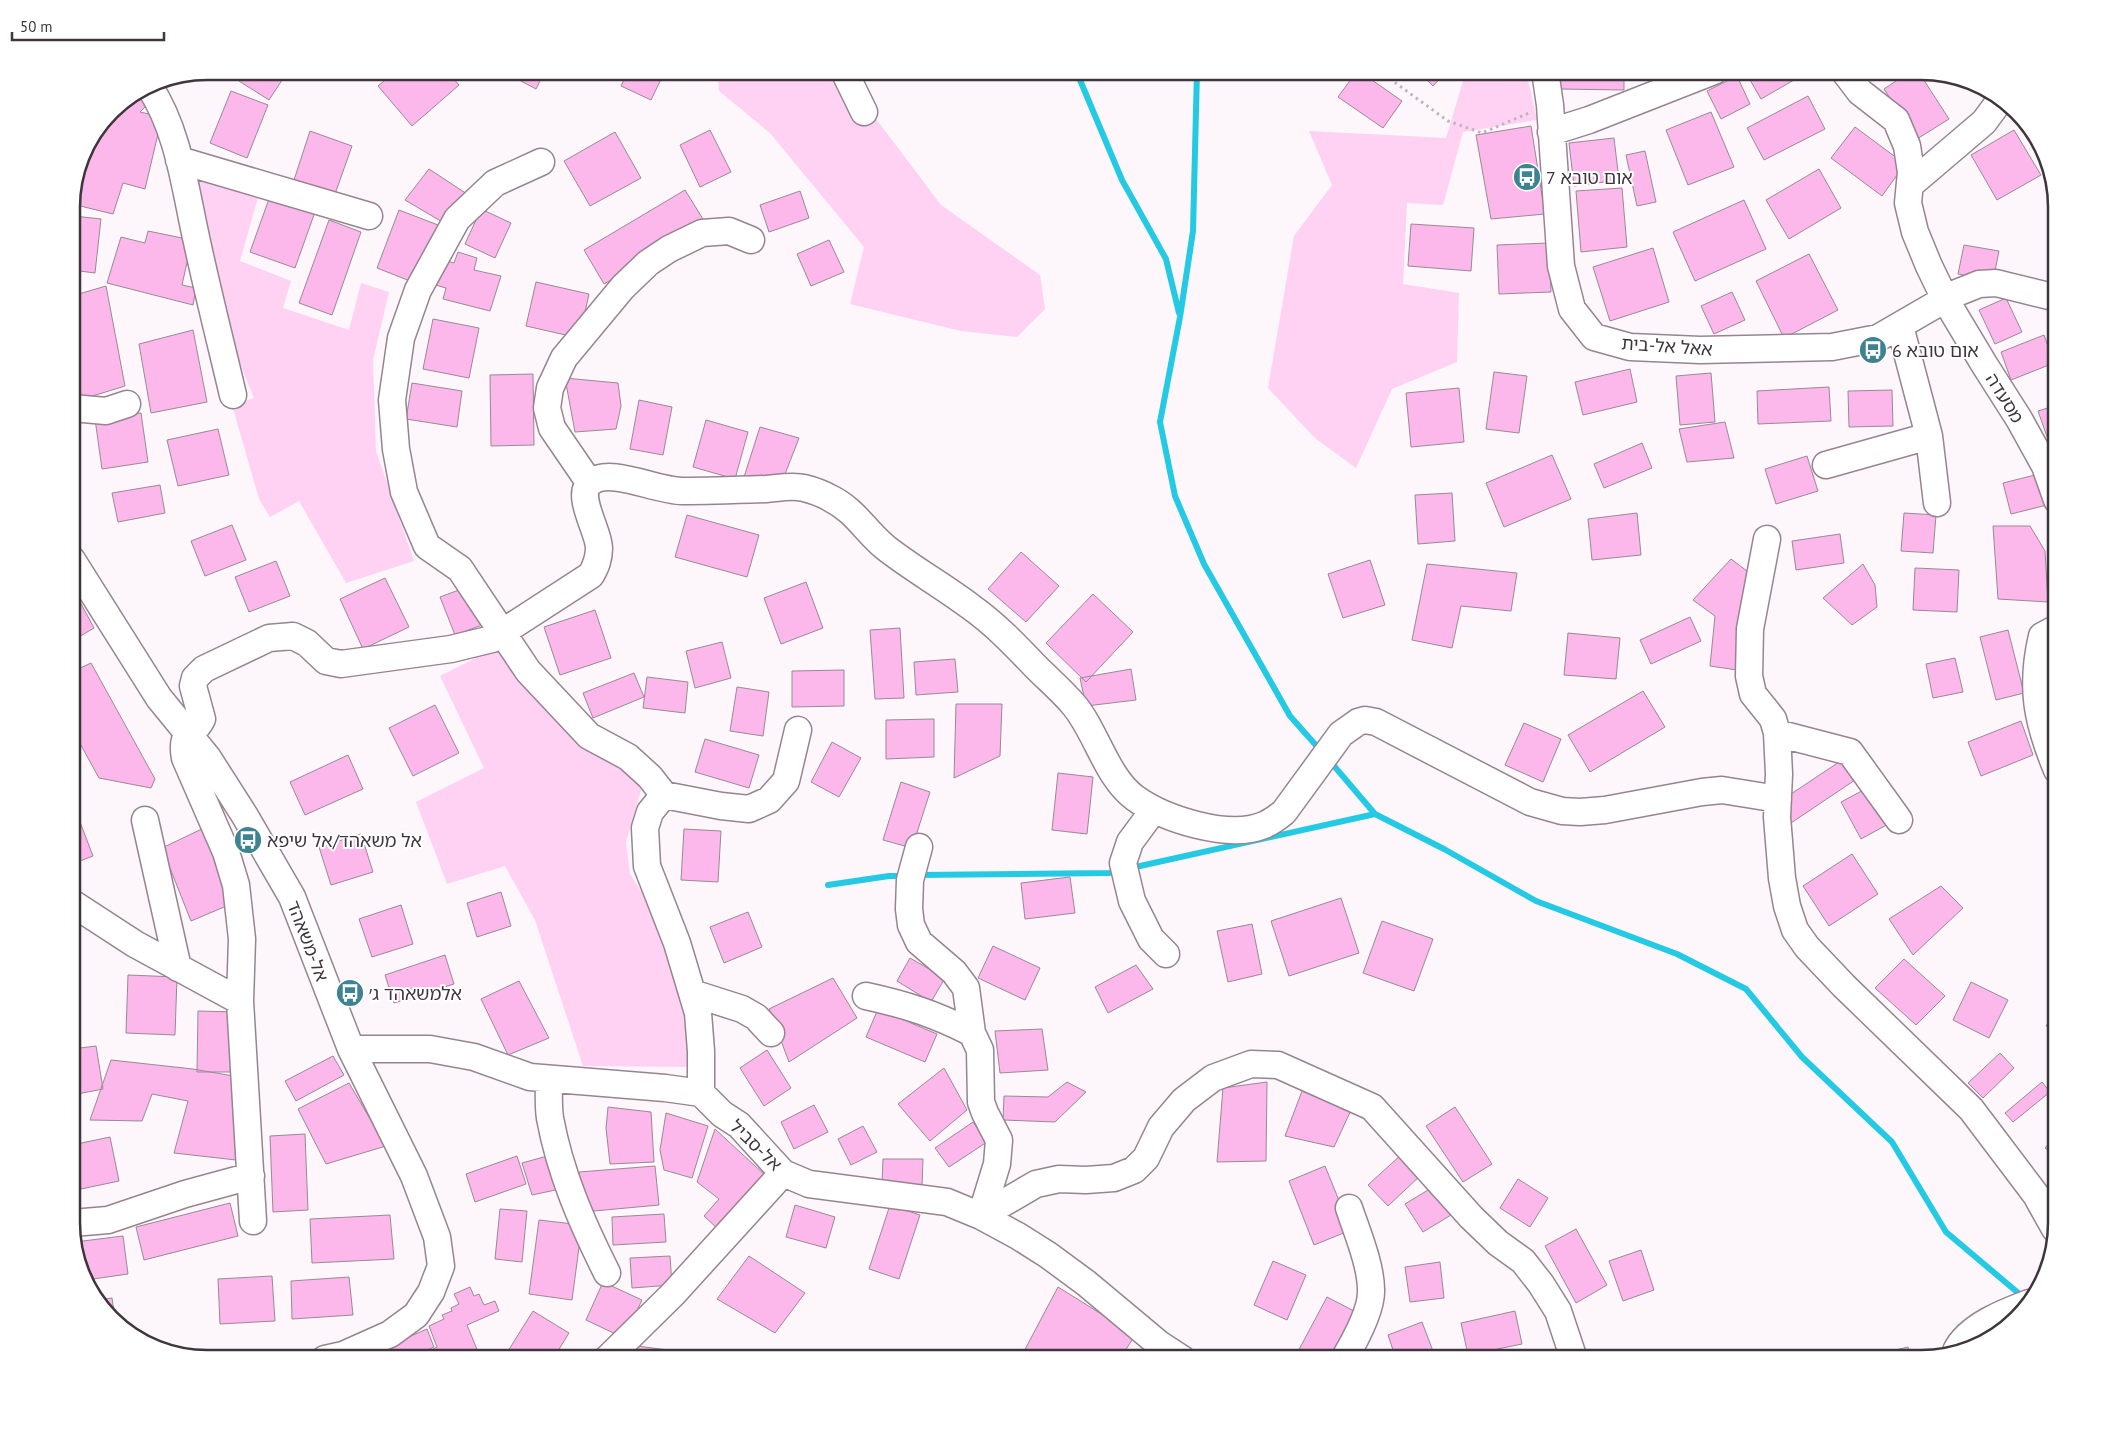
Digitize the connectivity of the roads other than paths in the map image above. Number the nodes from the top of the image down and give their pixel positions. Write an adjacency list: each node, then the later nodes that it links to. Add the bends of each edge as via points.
1 (848, 80): 7 (street)
2 (1547, 80): 8 (street, אאל אל-בית)
3 (1691, 80): 8 (street)
4 (1851, 80): 11 (street, מסעדה, via 1860,92 1896,120 1907,146)
5 (152, 92): 9 (street, via 159,102)
6 (1997, 105): 11 (street, via 1984,122)
7 (864, 112)
8 (1551, 132): 16 (street, אאל אל-בית, via 1561,266 1572,309 1594,337 1630,347 1700,350 1832,347 1878,338)
9 (179, 160): 12 (street); 17 (street)
10 (541, 162): 27 (street, via 495,183 458,219 418,290 402,338 392,400 404,492 427,546 460,569)
11 (1910, 185): 15 (street, מסעדה, via 1908,203 1915,232)
12 (369, 216)
13 (751, 240): 23 (street, via 730,231 702,232 669,249 648,263 623,287 564,358 550,388 547,408 552,428)
14 (2048, 296): 15 (street, אאל אל-בית, via 1996,283 1979,284)
15 (1946, 299): 16 (street, אאל אל-בית); 22 (street, מסעדה, via 2019,419)
16 (1900, 326): 20 (street)
17 (233, 395)
18 (127, 404): 19 (street, via 106,411)
19 (80, 409)
20 (1930, 436): 21 (street); 24 (street)
21 (1826, 465)
22 (2048, 474)
23 (589, 482): 27 (street, via 584,501 599,546 598,562 591,575); 34 (street, via 617,476 678,491 802,487 830,497 853,513 882,545 973,608 1015,646 1074,705 1121,784 1132,796 1154,810 1185,822 1211,828 1263,826 1284,812 1340,734 1365,720 1376,722 1530,802 1562,811 1604,810 1722,790)
24 (1937, 503)
25 (1767, 539): 30 (street, via 1750,629 1749,676 1753,694 1772,719)
26 (80, 573): 31 (street, אל-משאהד, via 159,698)
27 (503, 633): 31 (street, via 451,649 341,664 326,661 307,643 293,636 269,638 204,669 195,678 202,719); 33 (street, via 528,671 589,736 628,756)
28 (2048, 633): 32 (street, via 2042,636 2035,686)
29 (798, 730): 33 (street, via 786,780 769,800 749,809)
30 (1777, 733): 34 (street); 37 (street, via 1850,752)
31 (188, 736): 44 (street, via 182,745 185,758 226,852 236,885 242,938); 47 (street, אל-משאהד, via 208,758 292,897)
32 (2048, 749)
33 (664, 795): 42 (street, via 650,812 645,828 647,866)
34 (1778, 799): 54 (street, via 1782,878 1796,930 1807,947 1844,986 1971,1109 2036,1195)
35 (1147, 819): 40 (street, via 1130,842 1124,863 1132,901 1151,939)
36 (145, 820): 41 (street)
37 (1899, 820)
38 (919, 846): 46 (street, via 910,880 911,925 926,950 962,980)
39 (80, 908): 41 (street)
40 (1166, 954)
41 (178, 968): 44 (street)
42 (692, 993): 45 (street, via 742,1009 756,1017); 49 (street, via 698,1013)
43 (866, 996): 46 (street, via 938,1016)
44 (240, 1000): 51 (street)
45 (771, 1033)
46 (972, 1033): 53 (street, via 980,1050 981,1102 1000,1140 997,1164)
47 (351, 1049): 48 (street, via 430,1049 474,1057 530,1077); 60 (street, אל-משאהד, via 414,1176 437,1237 441,1266 431,1292 416,1315 390,1334)
48 (549, 1079): 49 (street); 57 (street, via 550,1116 562,1169)
49 (701, 1093): 50 (street, אל-סביל, via 722,1114 739,1125)
50 (783, 1173): 53 (street, אל-סביל, via 809,1184 947,1202); 61 (street, via 680,1286)
51 (251, 1176): 55 (street); 56 (street, via 108,1220)
52 (1348, 1208): 63 (street, via 1363,1251 1371,1291 1368,1308)
53 (981, 1216): 62 (street, אל-סביל, via 1048,1255); 64 (street, via 1036,1184 1059,1179 1114,1178 1134,1170 1146,1158 1161,1127 1213,1078 1251,1064 1278,1065 1372,1107 1471,1217 1523,1261 1558,1311)
54 (2048, 1216)
55 (253, 1221)
56 (80, 1222)
57 (607, 1273)
58 (2015, 1308): 59 (street, via 1999,1314)
59 (1959, 1344)
60 (354, 1350)
61 (616, 1350)
62 (1167, 1350)
63 (1348, 1350)
64 (1571, 1350)

